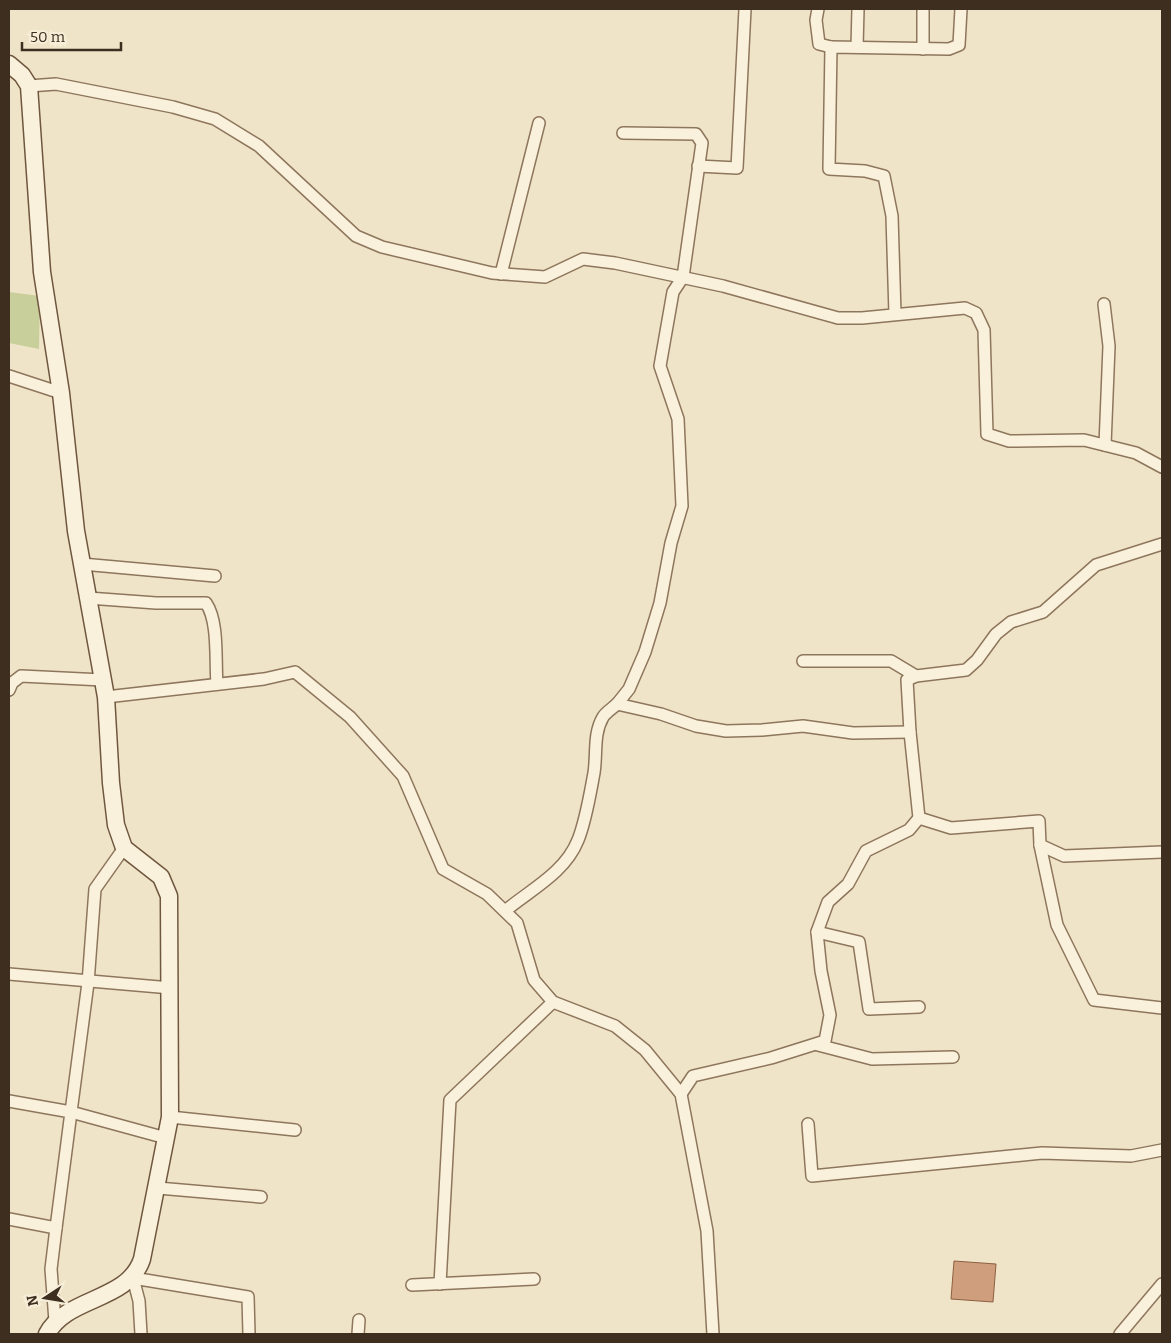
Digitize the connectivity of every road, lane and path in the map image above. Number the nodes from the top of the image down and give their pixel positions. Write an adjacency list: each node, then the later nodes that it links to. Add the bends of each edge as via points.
1 (745, 9): 13 (street, via 737,168)
2 (818, 9): 6 (street, via 819,44)
3 (858, 9): 7 (street)
4 (923, 9): 8 (street)
5 (962, 9): 8 (street, via 959,45 950,49)
6 (830, 47): 7 (street); 17 (street, via 828,168 884,176 892,216)
7 (857, 47): 8 (street)
8 (923, 49)
9 (9, 64): 10 (main road, via 22,75)
10 (28, 86): 14 (street, via 56,84 173,107 215,119 259,146 356,236 382,247); 19 (main road, via 42,272)
11 (539, 124): 14 (street)
12 (623, 133): 13 (street, via 696,134 702,143)
13 (698, 166): 15 (street)
14 (502, 274): 15 (street, via 545,277 583,259 615,262)
15 (683, 278): 17 (street, via 838,318); 32 (street, via 673,292 660,366 678,419 682,506 671,543 660,604 645,652 629,689)
16 (1104, 304): 20 (street, via 1109,346)
17 (895, 314): 20 (street, via 964,308 976,313 984,330 987,434 1009,441 1084,440)
18 (9, 376): 19 (street)
19 (61, 393): 23 (main road)
20 (1105, 445): 21 (street, via 1136,453)
21 (1162, 467)
22 (1162, 544): 27 (street, via 1096,565 1043,612 1011,622 996,634 966,670)
23 (82, 564): 24 (street); 25 (main road)
24 (215, 576)
25 (88, 598): 28 (main road); 29 (street, via 206,603 212,611)
26 (803, 661): 27 (street, via 891,661)
27 (916, 676): 33 (street, via 908,680)
28 (103, 680): 30 (street, via 21,676); 31 (main road)
29 (217, 684): 31 (street); 38 (street, via 296,672 350,717 403,776 443,869 487,894)
30 (9, 690)
31 (106, 697): 36 (main road, via 114,808)
32 (617, 704): 33 (street, via 726,731 803,726 853,733); 38 (street, via 604,716 596,733 594,772 578,841 546,881)
33 (910, 732): 34 (street)
34 (919, 818): 35 (street, via 951,828 1039,821); 39 (street, via 909,830 866,851 848,884 828,902)
35 (1040, 845): 37 (street, via 1064,856); 45 (street, via 1057,925 1094,1000)
36 (124, 848): 41 (street, via 95,889); 42 (main road, via 161,877 166,885)
37 (1162, 852)
38 (505, 911): 43 (street, via 517,923 534,980)
39 (817, 932): 44 (street, via 859,942 869,1009); 46 (street, via 820,971 830,1015 826,1041)
40 (9, 974): 41 (street)
41 (88, 983): 42 (street); 50 (street)
42 (171, 988): 51 (main road)
43 (553, 1002): 48 (street, via 615,1026 645,1050); 62 (street, via 450,1100)
44 (920, 1007)
45 (1162, 1008)
46 (818, 1045): 47 (street, via 872,1059); 48 (street, via 693,1076)
47 (954, 1057)
48 (681, 1094): 70 (street, via 706,1231)
49 (9, 1101): 50 (street)
50 (70, 1112): 54 (street); 59 (street)
51 (170, 1117): 53 (street); 54 (main road)
52 (808, 1124): 55 (street, via 812,1176 1042,1153 1131,1156)
53 (295, 1130)
54 (166, 1138): 56 (main road)
55 (1162, 1150)
56 (158, 1188): 57 (street); 60 (main road, via 142,1259)
57 (261, 1197)
58 (9, 1219): 59 (street)
59 (56, 1228): 66 (street, via 51,1269)
60 (133, 1278): 66 (main road, via 66,1313); 67 (street, via 139,1301); 68 (street, via 248,1297)
61 (534, 1279): 62 (street)
62 (440, 1284): 64 (street)
63 (1162, 1284): 71 (street)
64 (412, 1285)
65 (359, 1320): 69 (street)
66 (51, 1328)
67 (141, 1334)
68 (249, 1334)
69 (358, 1334)
70 (713, 1334)
71 (1120, 1334)

